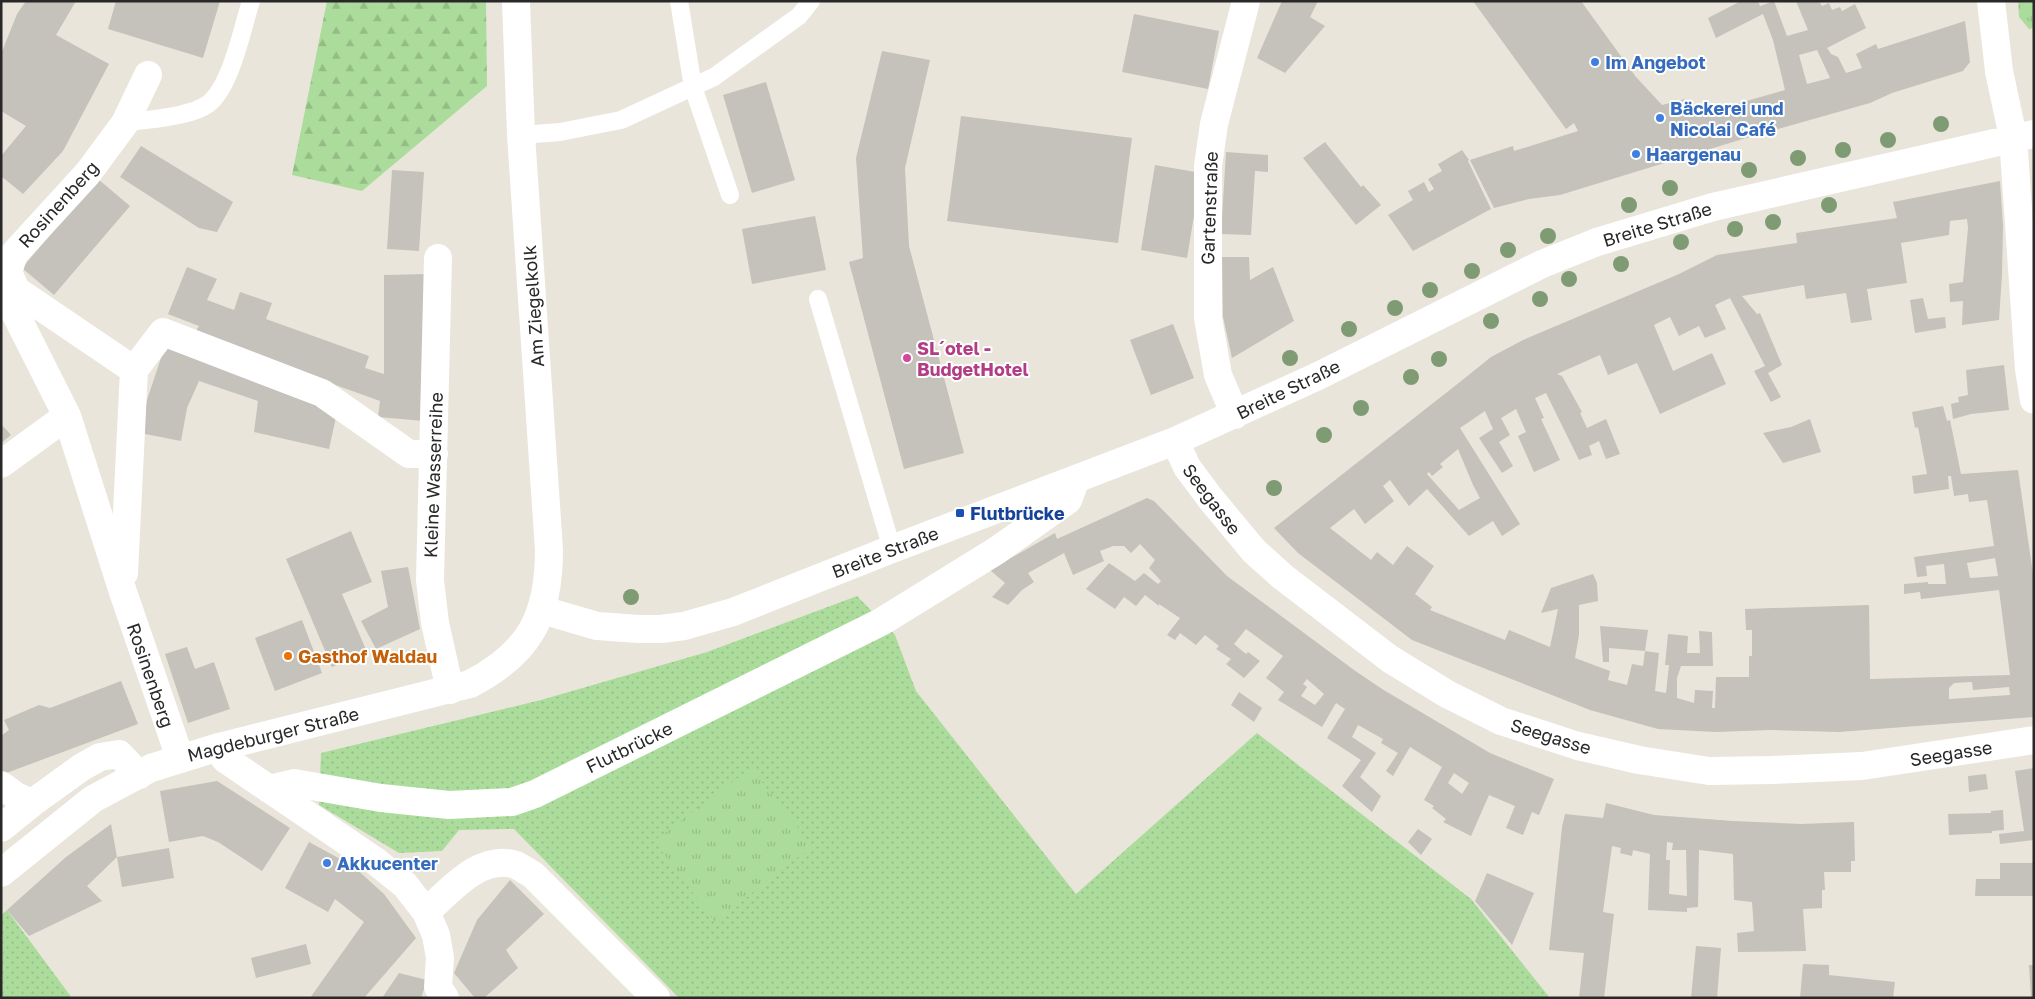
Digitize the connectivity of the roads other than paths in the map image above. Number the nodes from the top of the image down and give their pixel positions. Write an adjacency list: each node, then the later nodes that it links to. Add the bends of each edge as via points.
1 (251, 1): 9 (lane, via 226,80 208,105 183,114)
2 (516, 1): 10 (street, Am Ziegelkolk)
3 (679, 1): 8 (lane)
4 (811, 1): 8 (lane, via 791,22 714,77)
5 (1246, 1): 19 (street, Gartenstraße, via 1214,124 1208,166 1208,318 1218,375)
6 (1991, 1): 11 (street, via 1998,71)
7 (148, 75): 9 (street, Rosinenberg)
8 (693, 87): 10 (lane, via 621,120 560,132); 12 (lane)
9 (125, 122): 17 (street, Rosinenberg, via 88,173 14,254 8,272 16,290)
10 (521, 134): 27 (street, Am Ziegelkolk, via 547,512 549,570)
11 (2023, 136): 16 (street); 19 (street, Breite Straße, via 1713,207 1597,242 1542,264)
12 (730, 195)
13 (438, 258): 22 (street, Kleine Wasserreihe)
14 (1, 285): 20 (street, Rosinenberg)
15 (818, 300): 25 (lane)
16 (2029, 312): 18 (street)
17 (134, 370): 22 (street, via 163,332 322,393 409,454); 26 (street, Rosinenberg)
18 (2034, 400)
19 (1235, 415): 21 (street, Breite Straße)
20 (67, 416): 23 (street); 26 (street, Rosinenberg)
21 (1175, 441): 24 (street, Breite Straße); 29 (street, Seegasse, via 1187,467 1215,505 1254,551 1283,577 1390,659 1447,694 1501,721 1578,746 1709,771 1862,766)
22 (434, 454): 28 (street, Kleine Wasserreihe, via 430,580 435,623)
23 (1, 464)
24 (1076, 479): 25 (street, Breite Straße); 34 (street, Flutbrücke, via 1068,500 996,551 881,622 535,794 512,802 449,806 294,783)
25 (892, 549): 27 (street, Breite Straße, via 733,612 684,626 661,629 597,626)
26 (123, 592): 31 (street, Rosinenberg)
27 (542, 610): 28 (street, Magdeburger Straße, via 527,639 512,658 477,681)
28 (450, 690): 30 (street, Magdeburger Straße)
29 (2034, 740)
30 (220, 747): 31 (street, Magdeburger Straße); 34 (street, via 225,759)
31 (180, 758): 32 (street, Magdeburger Straße)
32 (139, 775): 35 (street, via 120,754 100,757); 37 (street, Magdeburger Straße, via 92,799)
33 (1, 786): 35 (street)
34 (269, 789): 38 (street, via 374,860 405,886)
35 (32, 803): 36 (street)
36 (1, 828)
37 (1, 873)
38 (426, 912): 39 (street, via 436,936 440,958 438,987); 40 (street, via 483,866 498,863 516,865 533,875)
39 (445, 998)
40 (656, 998)

